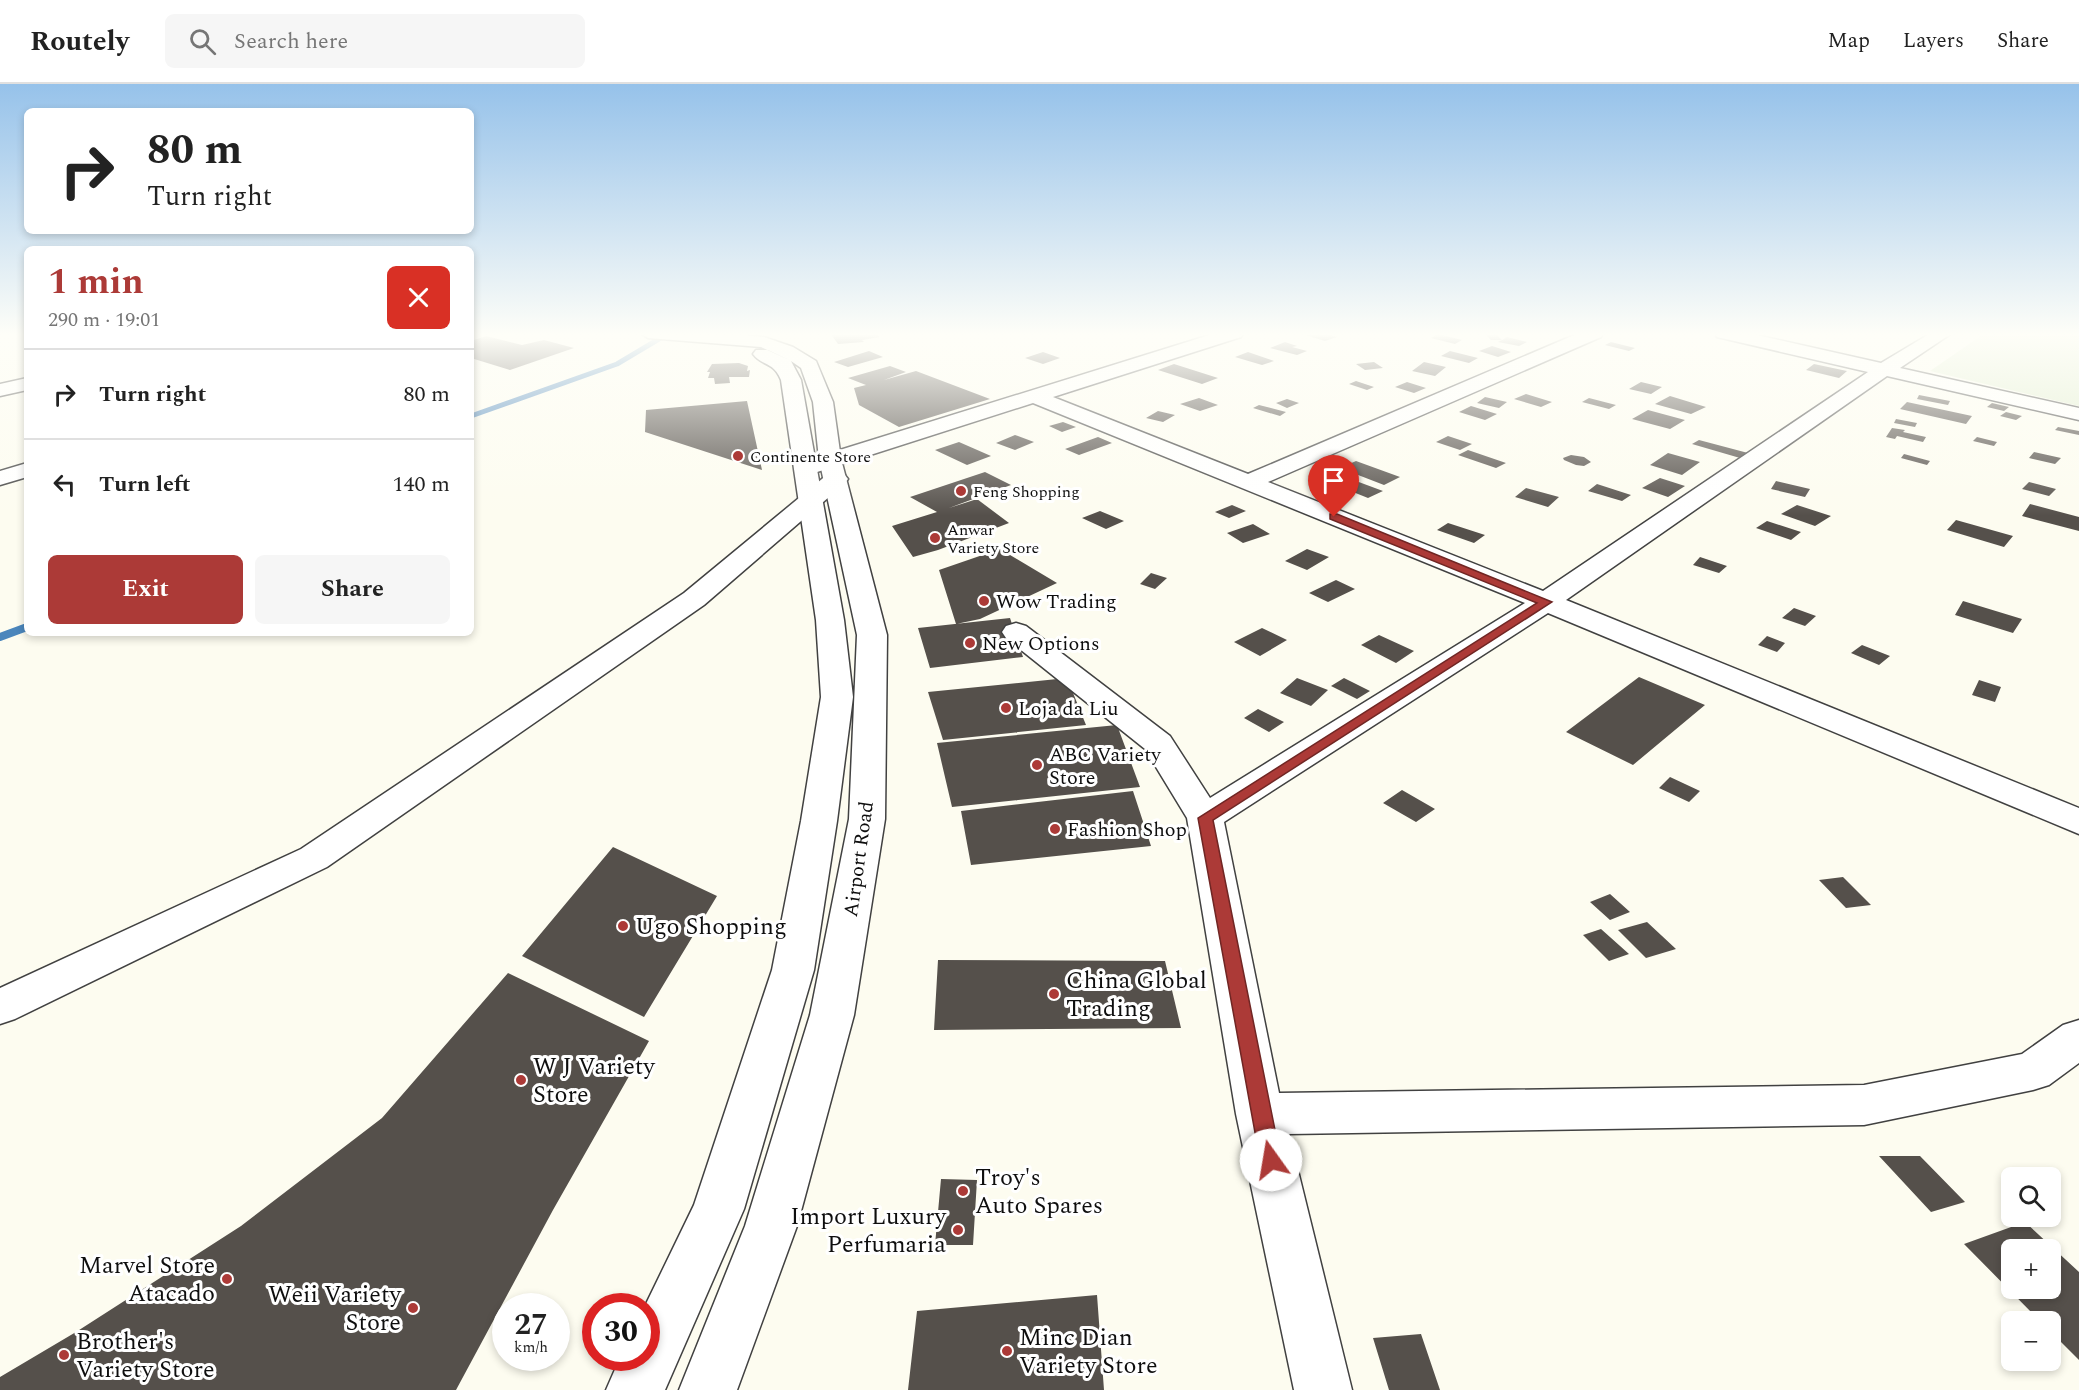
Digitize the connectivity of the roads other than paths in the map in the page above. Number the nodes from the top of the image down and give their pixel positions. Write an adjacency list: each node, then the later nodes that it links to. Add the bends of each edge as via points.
1 (795, 394): 9 (street, Airport Road)
2 (1040, 394): 6 (street)
3 (1453, 394): 11 (street)
4 (1848, 394): 12 (street)
5 (1990, 394): 7 (street)
6 (1034, 396): 9 (street); 11 (street)
7 (2079, 414)
8 (24, 471): 10 (street)
9 (821, 477): 16 (street, Airport Road, via 872,635 867,819); 17 (street, Airport Road, via 837,697 819,821); 18 (street, via 694,599 314,858)
10 (0, 478)
11 (1249, 482): 12 (street)
12 (1546, 602): 14 (street); 15 (street)
13 (1016, 632): 14 (street, via 1158,743)
14 (1205, 818): 20 (street)
15 (2079, 822)
16 (837, 987): 17 (street); 22 (street, Airport Road, via 771,1226)
17 (787, 988): 21 (street, Airport Road, via 718,1209)
18 (0, 1006)
19 (2079, 1038): 20 (street, via 2033,1071 1864,1106)
20 (1260, 1114): 23 (street)
21 (635, 1390)
22 (708, 1390)
23 (1323, 1390)

